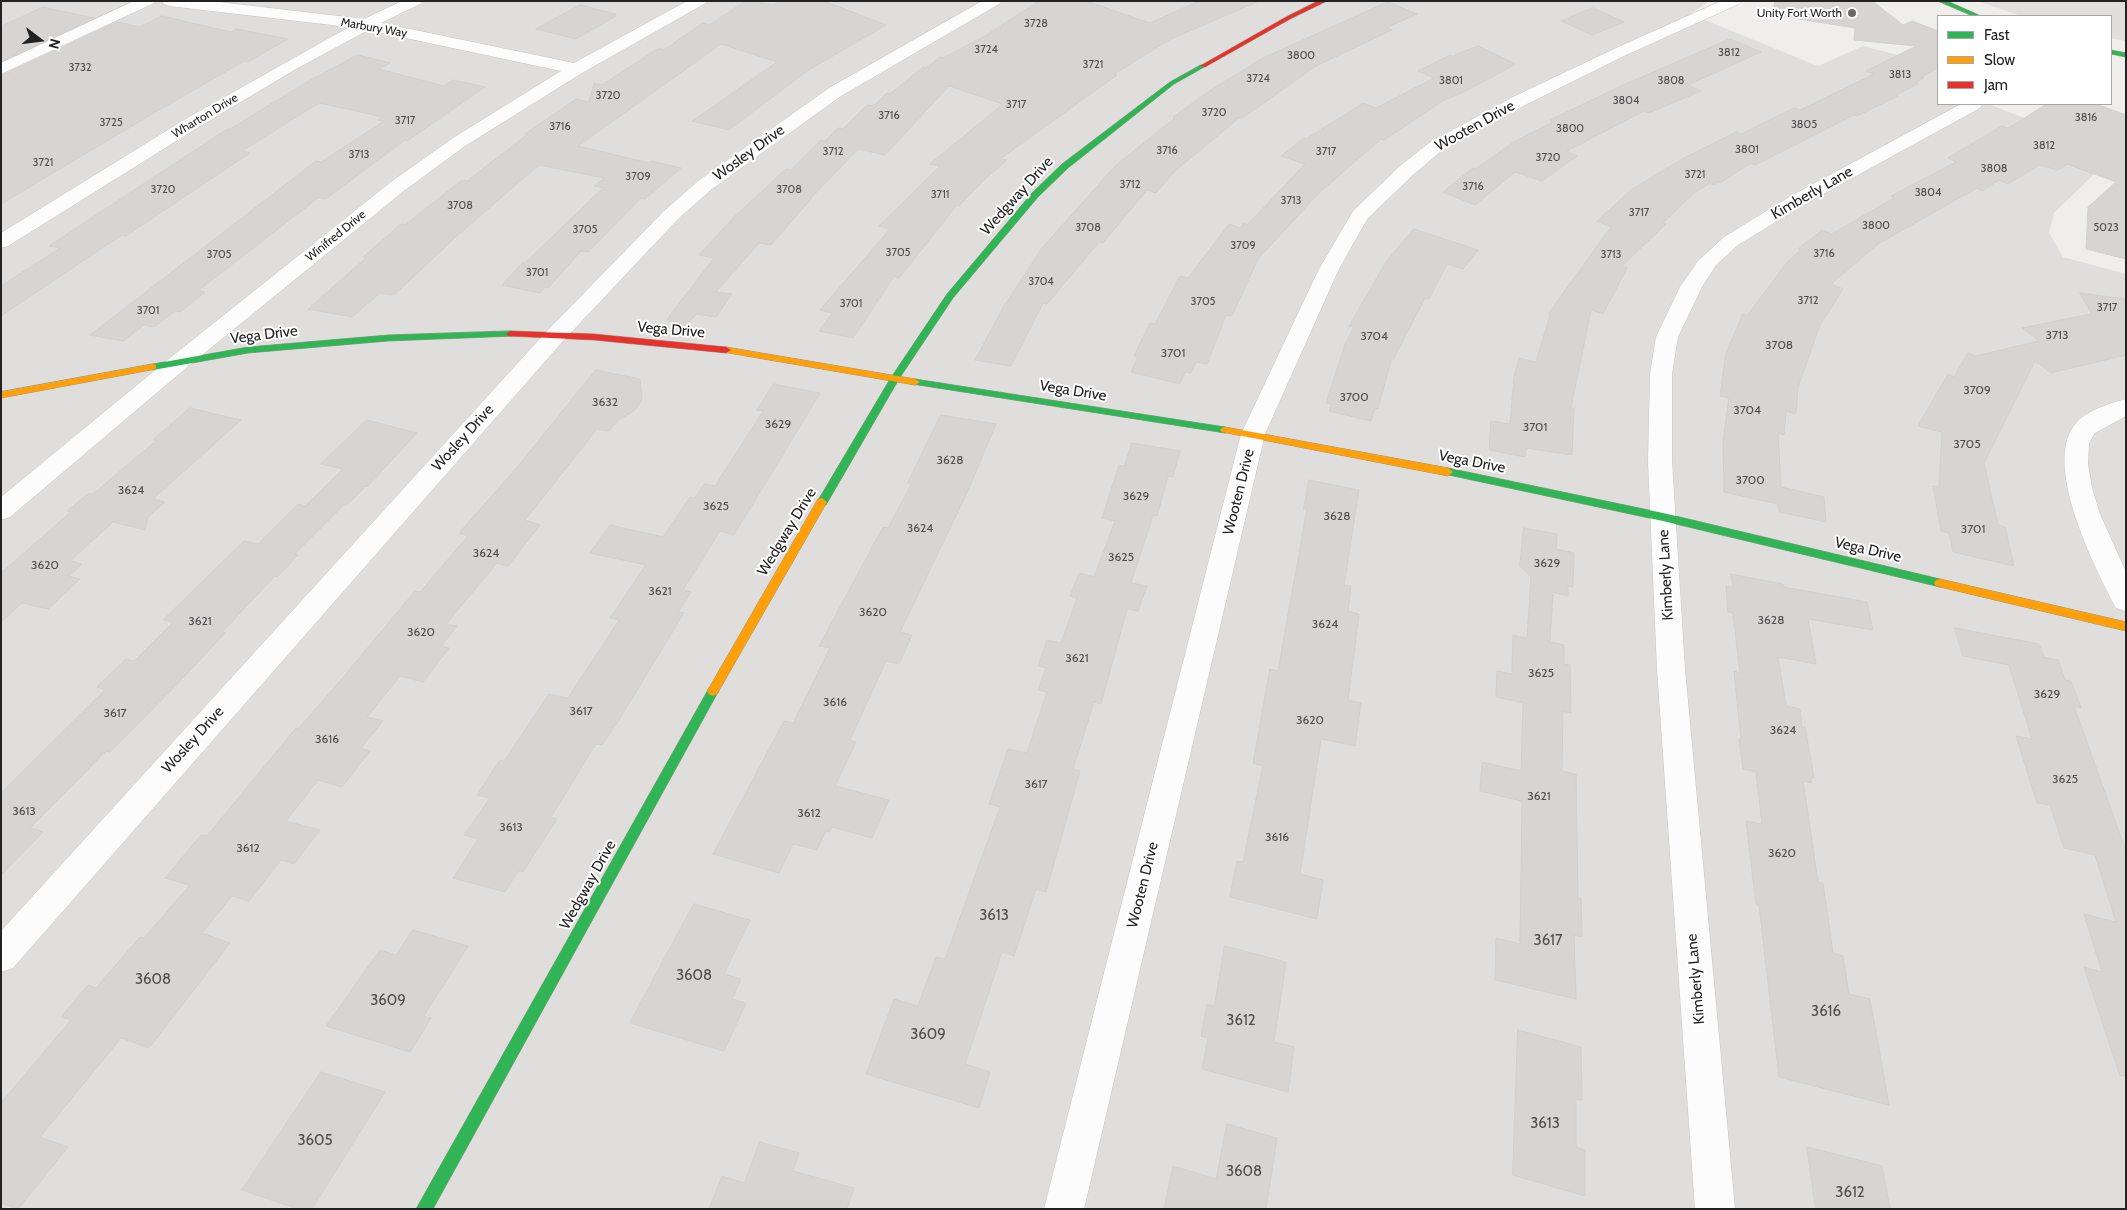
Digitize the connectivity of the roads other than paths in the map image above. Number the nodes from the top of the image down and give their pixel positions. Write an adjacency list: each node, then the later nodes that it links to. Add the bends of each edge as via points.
1 (148, 1): 14 (street)
2 (169, 1): 10 (street, Marbury Way)
3 (415, 1): 10 (street, Wharton Drive)
4 (699, 1): 13 (street, Winifred Drive)
5 (994, 1): 17 (street, Wosley Drive, via 836,92 705,185 671,215)
6 (1324, 1): 19 (street, Wedgway Drive, via 1172,83 1065,166 1035,194 950,296)
7 (1734, 1): 22 (street, Wooten Drive, via 1501,110 1434,146 1407,170 1360,215 1344,242)
8 (1941, 1): 9 (street)
9 (1976, 15)
10 (363, 24): 13 (street, Marbury Way); 16 (street, Wharton Drive, via 111,172)
11 (2112, 52): 12 (street)
12 (2126, 55)
13 (576, 68): 18 (street, Winifred Drive, via 459,142 398,186)
14 (1, 69)
15 (1972, 105): 24 (street, Kimberly Lane, via 1798,200 1731,241 1708,261 1667,337 1661,374)
16 (1, 242)
17 (554, 336): 18 (street, Vega Drive, via 471,334 388,338 248,350); 19 (street, Vega Drive, via 735,351); 27 (street, Wosley Drive)
18 (178, 363): 20 (street, Vega Drive); 23 (street, Winifred Drive)
19 (895, 379): 22 (street, Vega Drive); 28 (street, Wedgway Drive, via 774,584)
20 (1, 395)
21 (2126, 407): 25 (street, via 2085,428 2078,441 2075,470 2085,510)
22 (1253, 434): 24 (street, Vega Drive); 29 (street, Wooten Drive)
23 (1, 511)
24 (1663, 517): 26 (street, Vega Drive); 30 (street, Kimberly Lane, via 1671,669)
25 (2126, 601)
26 (2126, 627)
27 (1, 956)
28 (424, 1209)
29 (1064, 1209)
30 (1714, 1209)

